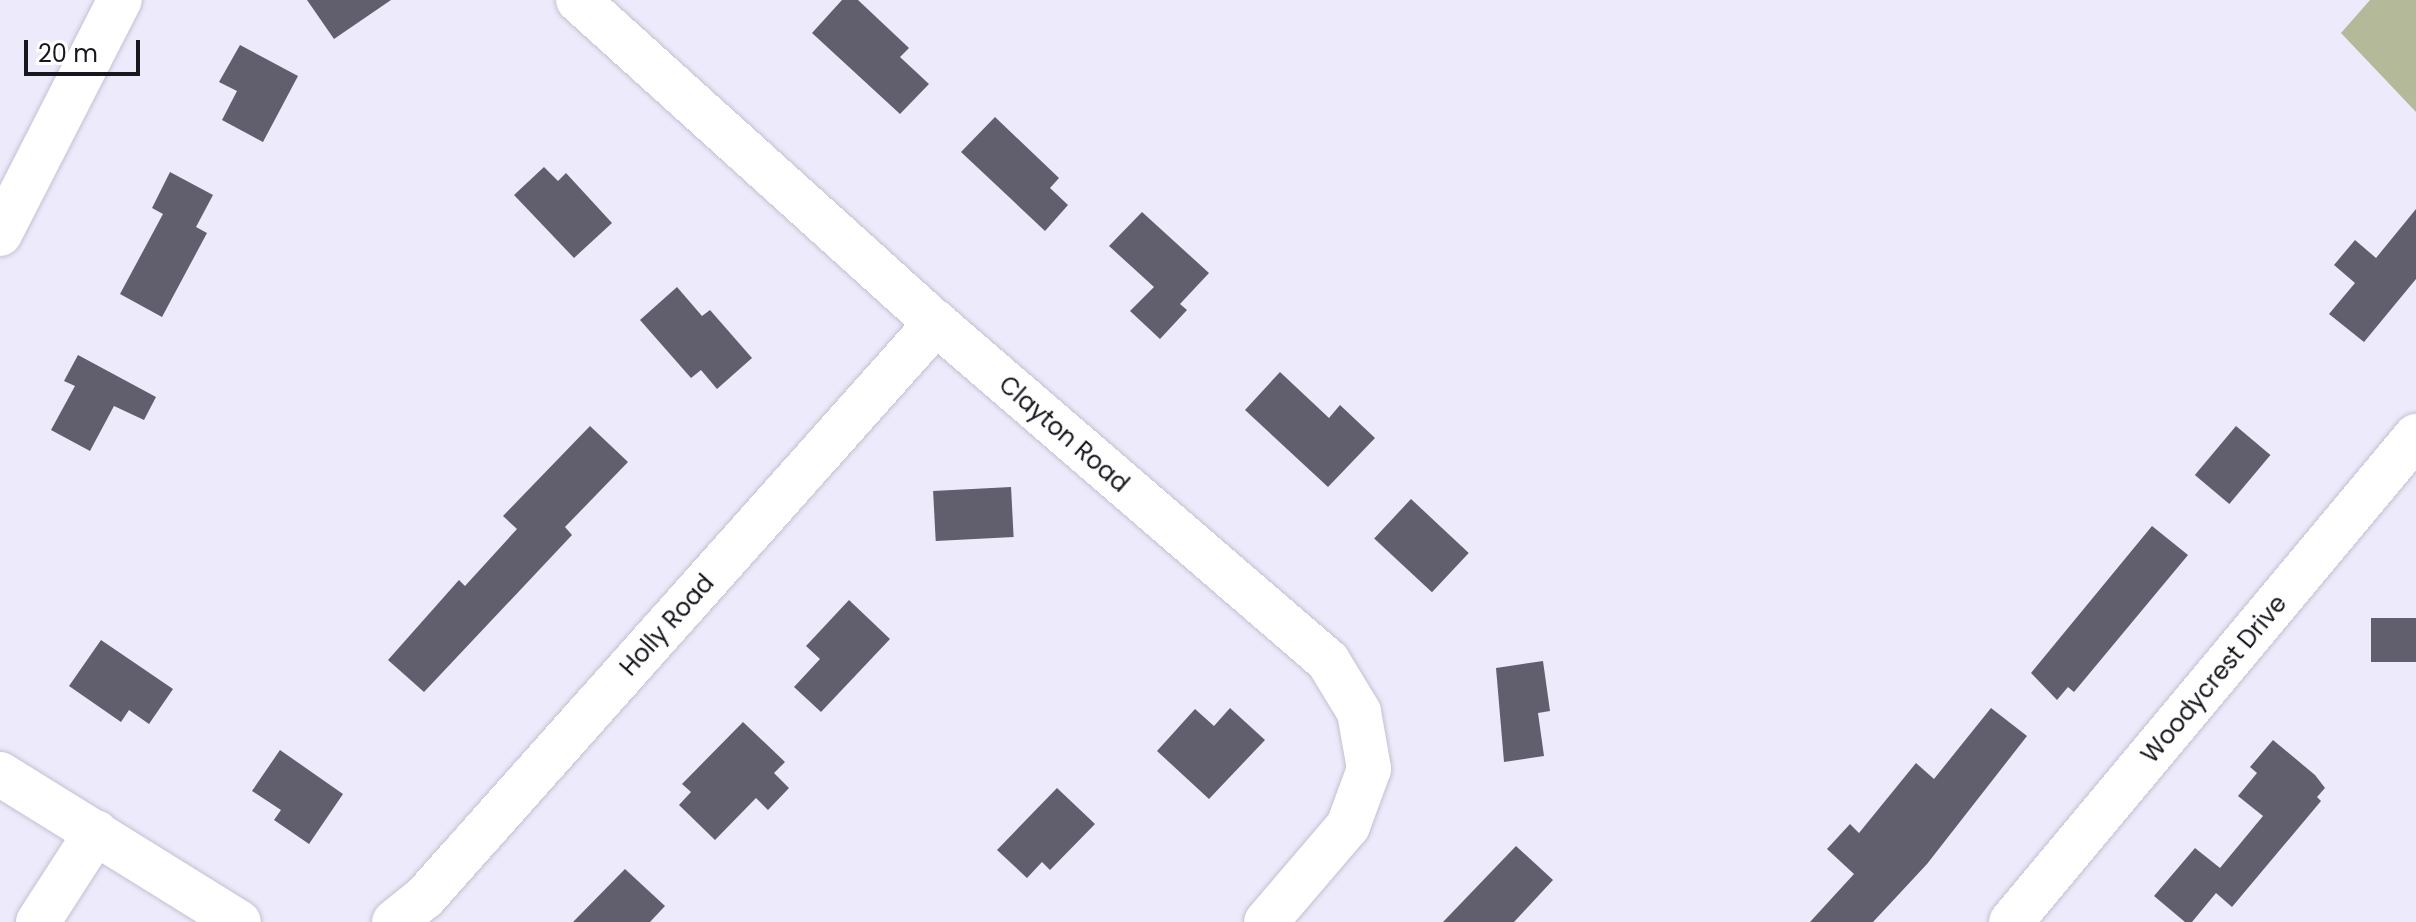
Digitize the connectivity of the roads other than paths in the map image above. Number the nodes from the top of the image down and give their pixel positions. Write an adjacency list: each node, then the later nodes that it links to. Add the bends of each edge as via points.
1 (120, 0): 3 (street)
2 (578, 0): 4 (street, Clayton Road)
3 (0, 234)
4 (936, 323): 10 (street, Holly Road, via 425,897); 11 (street, Clayton Road, via 1328,661 1359,712 1369,769 1348,826)
5 (2411, 454): 12 (street, Woodycrest Drive)
6 (0, 774): 7 (street)
7 (96, 832): 8 (street); 9 (street)
8 (38, 922)
9 (239, 922)
10 (394, 922)
11 (1266, 922)
12 (2011, 922)

